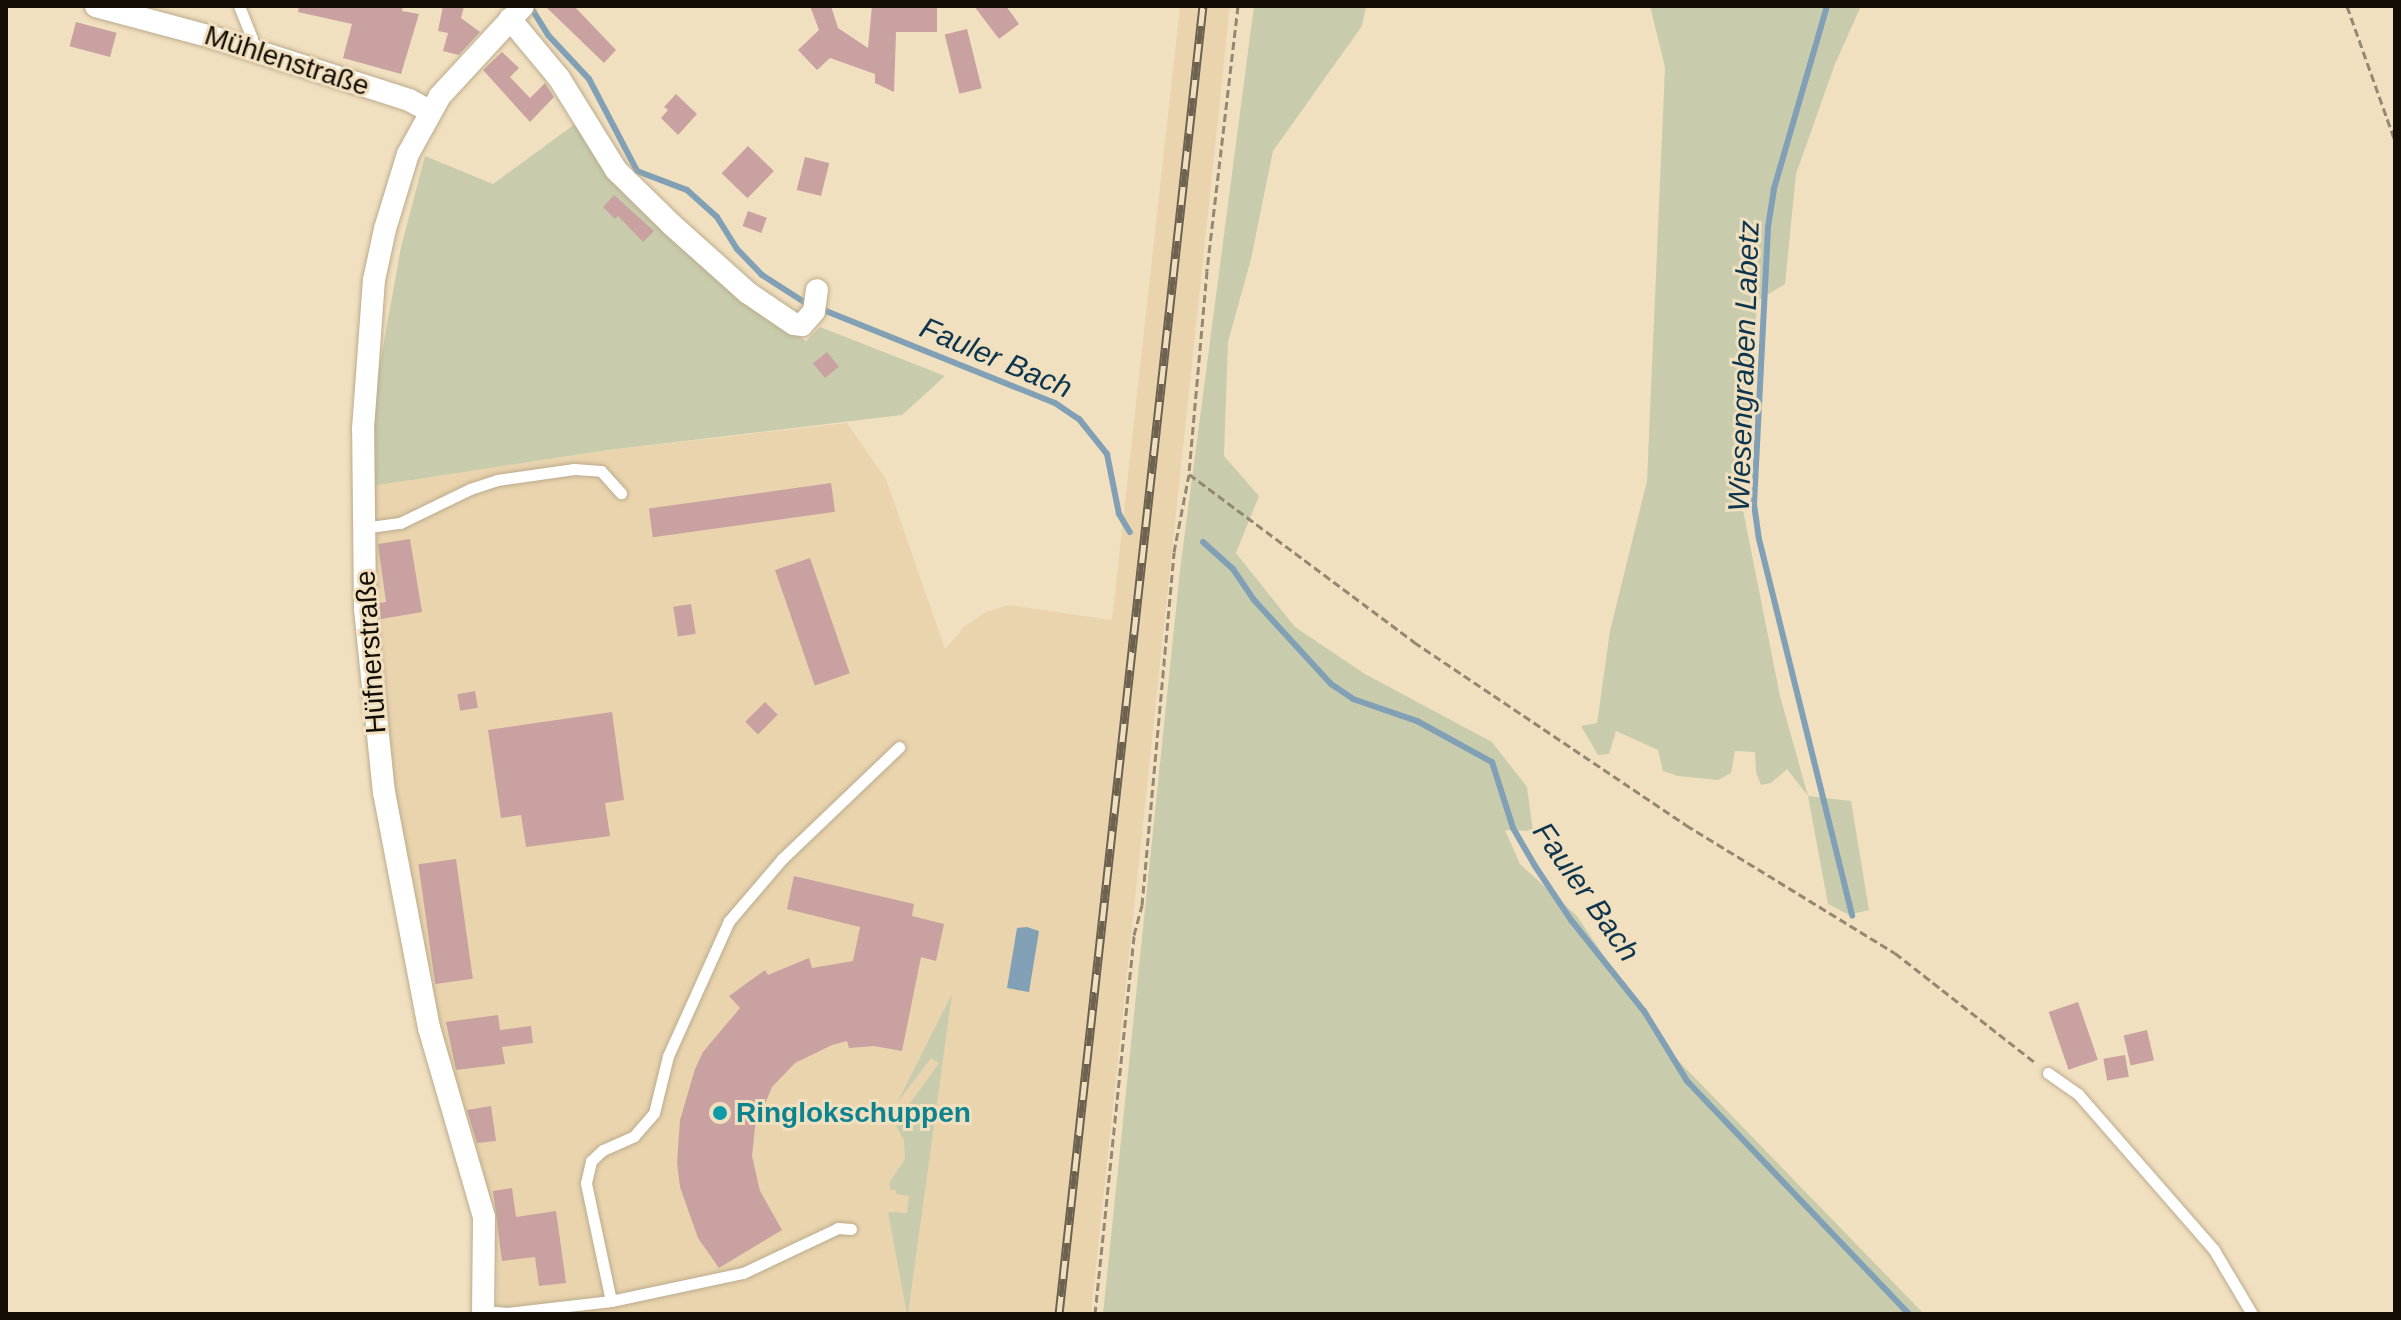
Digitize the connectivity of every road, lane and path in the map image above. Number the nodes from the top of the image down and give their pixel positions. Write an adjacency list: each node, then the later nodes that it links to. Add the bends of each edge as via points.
1 (96, 6): 6 (street, Mühlenstraße)
2 (239, 6): 6 (lane)
3 (1238, 6): 10 (path)
4 (2347, 6): 8 (path)
5 (517, 12): 7 (street, Hüfnerstraße); 9 (street, Hüfnerstraße, via 616,170 694,245 748,293 794,324 802,325 814,311)
6 (251, 49): 7 (street, Mühlenstraße)
7 (430, 111): 12 (street, Hüfnerstraße, via 400,177 374,280 364,386)
8 (2395, 141)
9 (817, 290)
10 (1189, 474): 14 (path, via 1414,642 1686,825 1895,953); 18 (path, via 1174,552 1142,905 1134,935)
11 (621, 493): 12 (lane, via 601,471 574,469 497,480 400,523)
12 (363, 528): 17 (street, Hüfnerstraße, via 370,666 389,832 429,1028 480,1197)
13 (899, 747): 16 (lane, via 782,859 729,921 668,1056 654,1113 634,1136 591,1161 586,1183)
14 (2048, 1073): 19 (lane, via 2078,1094 2214,1250)
15 (851, 1229): 16 (lane, via 838,1228 743,1273)
16 (611, 1301): 17 (lane)
17 (483, 1312)
18 (1095, 1314)
19 (2252, 1314)

